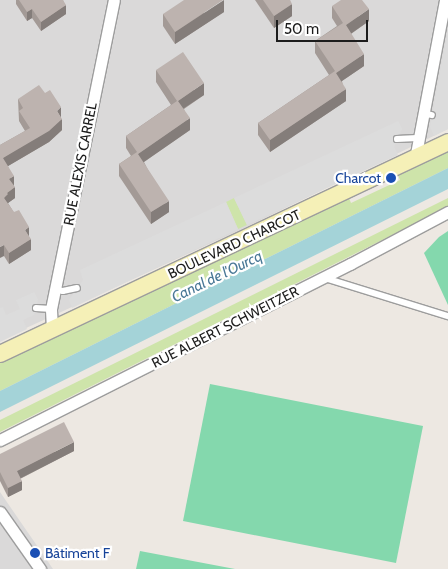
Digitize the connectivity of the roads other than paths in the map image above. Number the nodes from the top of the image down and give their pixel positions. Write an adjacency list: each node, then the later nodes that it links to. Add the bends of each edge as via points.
1 (114, 0): 10 (street, RUE ALEXIS CARREL)
2 (445, 0): 3 (street, via 441,45 428,114)
3 (417, 138): 4 (lane); 6 (street)
4 (398, 139)
5 (448, 142): 6 (street, BOULEVARD CHARCOT)
6 (415, 159): 14 (street, BOULEVARD CHARCOT)
7 (448, 212): 8 (street, RUE ALBERT SCHWEITZER)
8 (323, 278): 13 (lane); 16 (street, RUE ALBERT SCHWEITZER)
9 (77, 288): 10 (lane)
10 (55, 289): 12 (street, RUE ALEXIS CARREL)
11 (36, 308): 12 (lane)
12 (51, 309): 14 (street, RUE ALEXIS CARREL)
13 (448, 316)
14 (52, 329): 15 (street, BOULEVARD CHARCOT)
15 (0, 354)
16 (0, 440)
17 (0, 512): 18 (street)
18 (40, 569)

